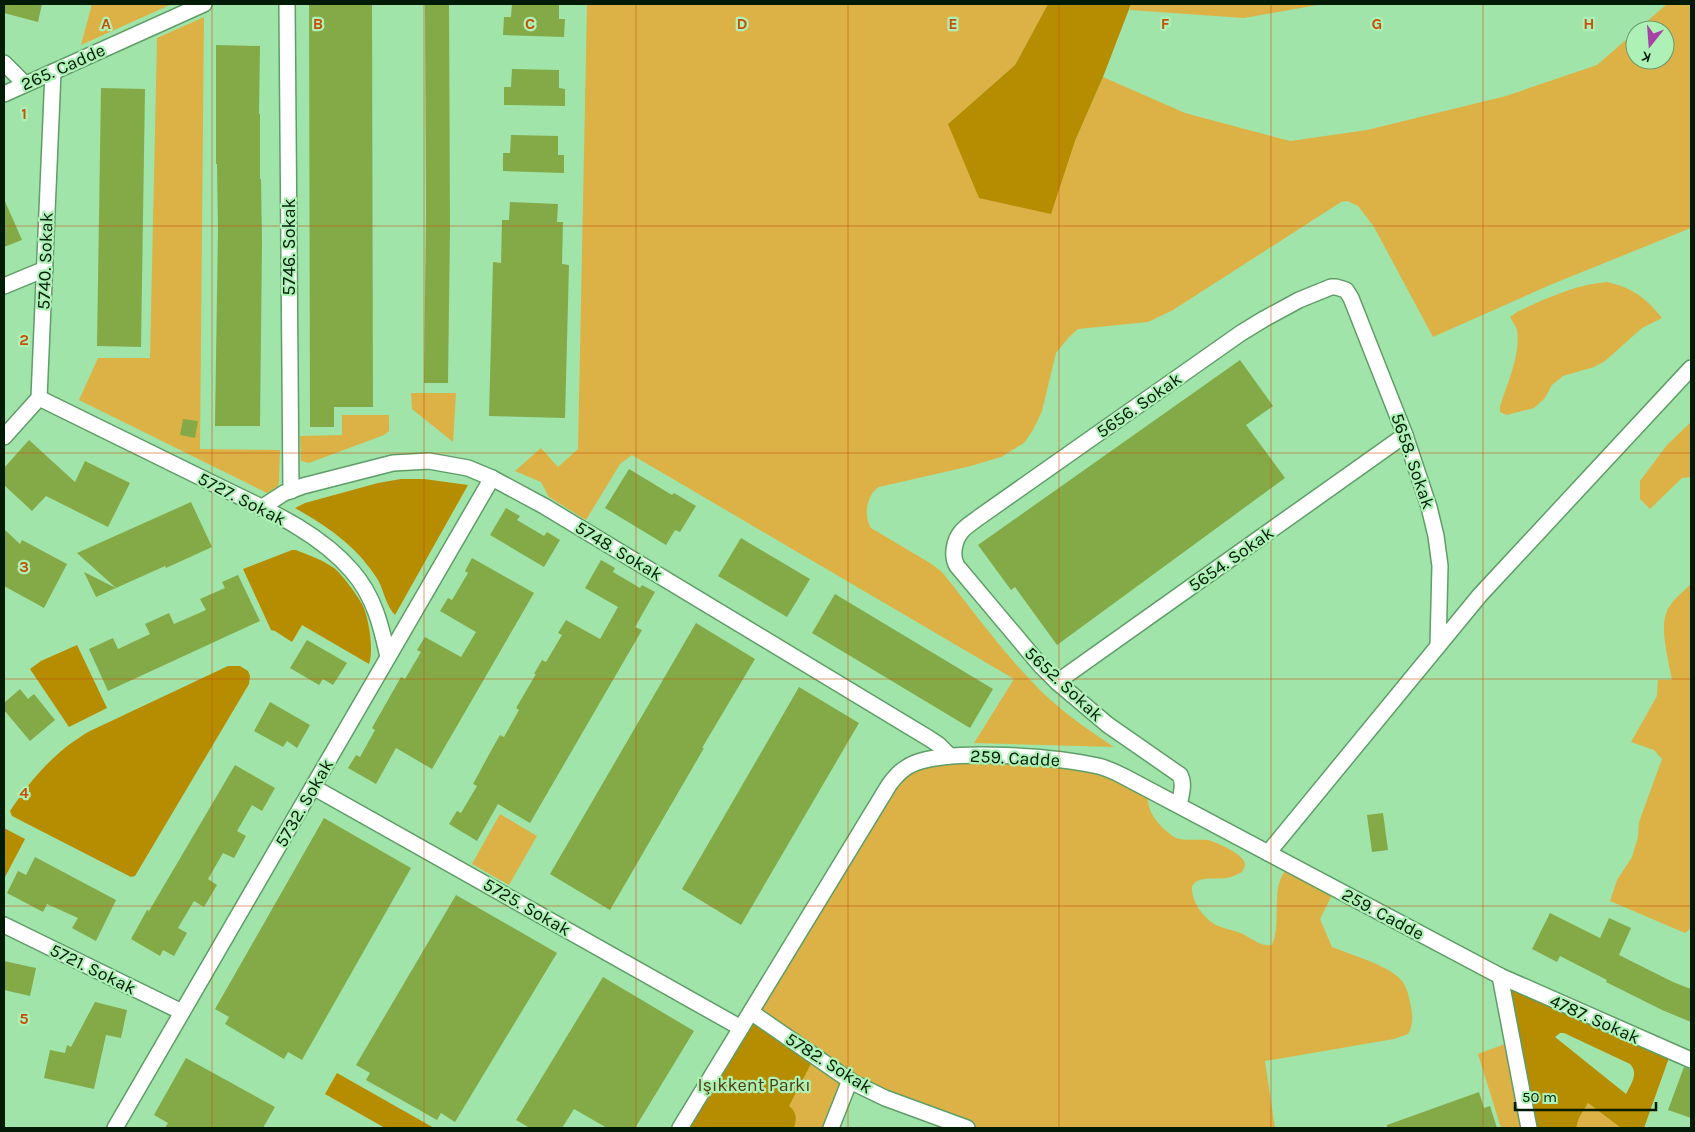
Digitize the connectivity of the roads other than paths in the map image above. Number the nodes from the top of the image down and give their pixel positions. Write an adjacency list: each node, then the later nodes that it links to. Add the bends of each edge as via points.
1 (204, 4): 4 (street, 265. Cadde)
2 (287, 4): 15 (street, 5746. Sokak)
3 (4, 63): 5 (street)
4 (53, 72): 5 (street, 265. Cadde); 7 (street, 5740. Sokak)
5 (25, 84): 6 (street, 265. Cadde)
6 (4, 94)
7 (45, 269): 8 (street); 11 (street, 5740. Sokak)
8 (4, 286)
9 (1342, 288): 12 (street, 5658. Sokak, via 1351,298); 17 (street, 5656. Sokak, via 1331,287 1299,300 1241,333 967,526 960,532)
10 (1691, 368): 18 (street, via 1480,595)
11 (39, 398): 13 (street); 16 (street, 5727. Sokak)
12 (1405, 435): 18 (street, 5658. Sokak, via 1429,507 1439,556); 20 (street, 5654. Sokak)
13 (4, 437)
14 (492, 478): 15 (street, 5748. Sokak, via 458,465 410,461 378,466); 19 (street, 5732. Sokak); 21 (street, 5748. Sokak, via 883,710 939,745)
15 (291, 491): 16 (street, 5748. Sokak)
16 (260, 508): 19 (street, 5727. Sokak, via 317,540 353,572 374,604)
17 (955, 548): 20 (street, 5652. Sokak, via 953,556 957,566)
18 (1438, 646): 24 (street)
19 (388, 657): 22 (street, 5732. Sokak)
20 (1057, 682): 23 (street, 5652. Sokak, via 1108,725 1180,775 1183,784)
21 (950, 756): 23 (street, 259. Cadde, via 1009,756 1100,766); 28 (street, 259. Cadde, via 914,763 895,776)
22 (313, 787): 27 (street, 5732. Sokak); 29 (street, 5725. Sokak)
23 (1179, 805): 24 (street, 259. Cadde)
24 (1268, 852): 26 (street, 259. Cadde)
25 (4, 925): 27 (street, 5721. Sokak)
26 (1500, 976): 30 (street, 4787. Sokak); 36 (street)
27 (182, 1012): 32 (street, 5732. Sokak)
28 (751, 1012): 29 (street, 259. Cadde); 31 (street, 5782. Sokak)
29 (741, 1028): 33 (street, 259. Cadde)
30 (1691, 1060)
31 (850, 1080): 34 (street); 35 (street, 5782. Sokak, via 886,1098)
32 (115, 1128)
33 (680, 1128)
34 (831, 1128)
35 (968, 1128)
36 (1529, 1128)

